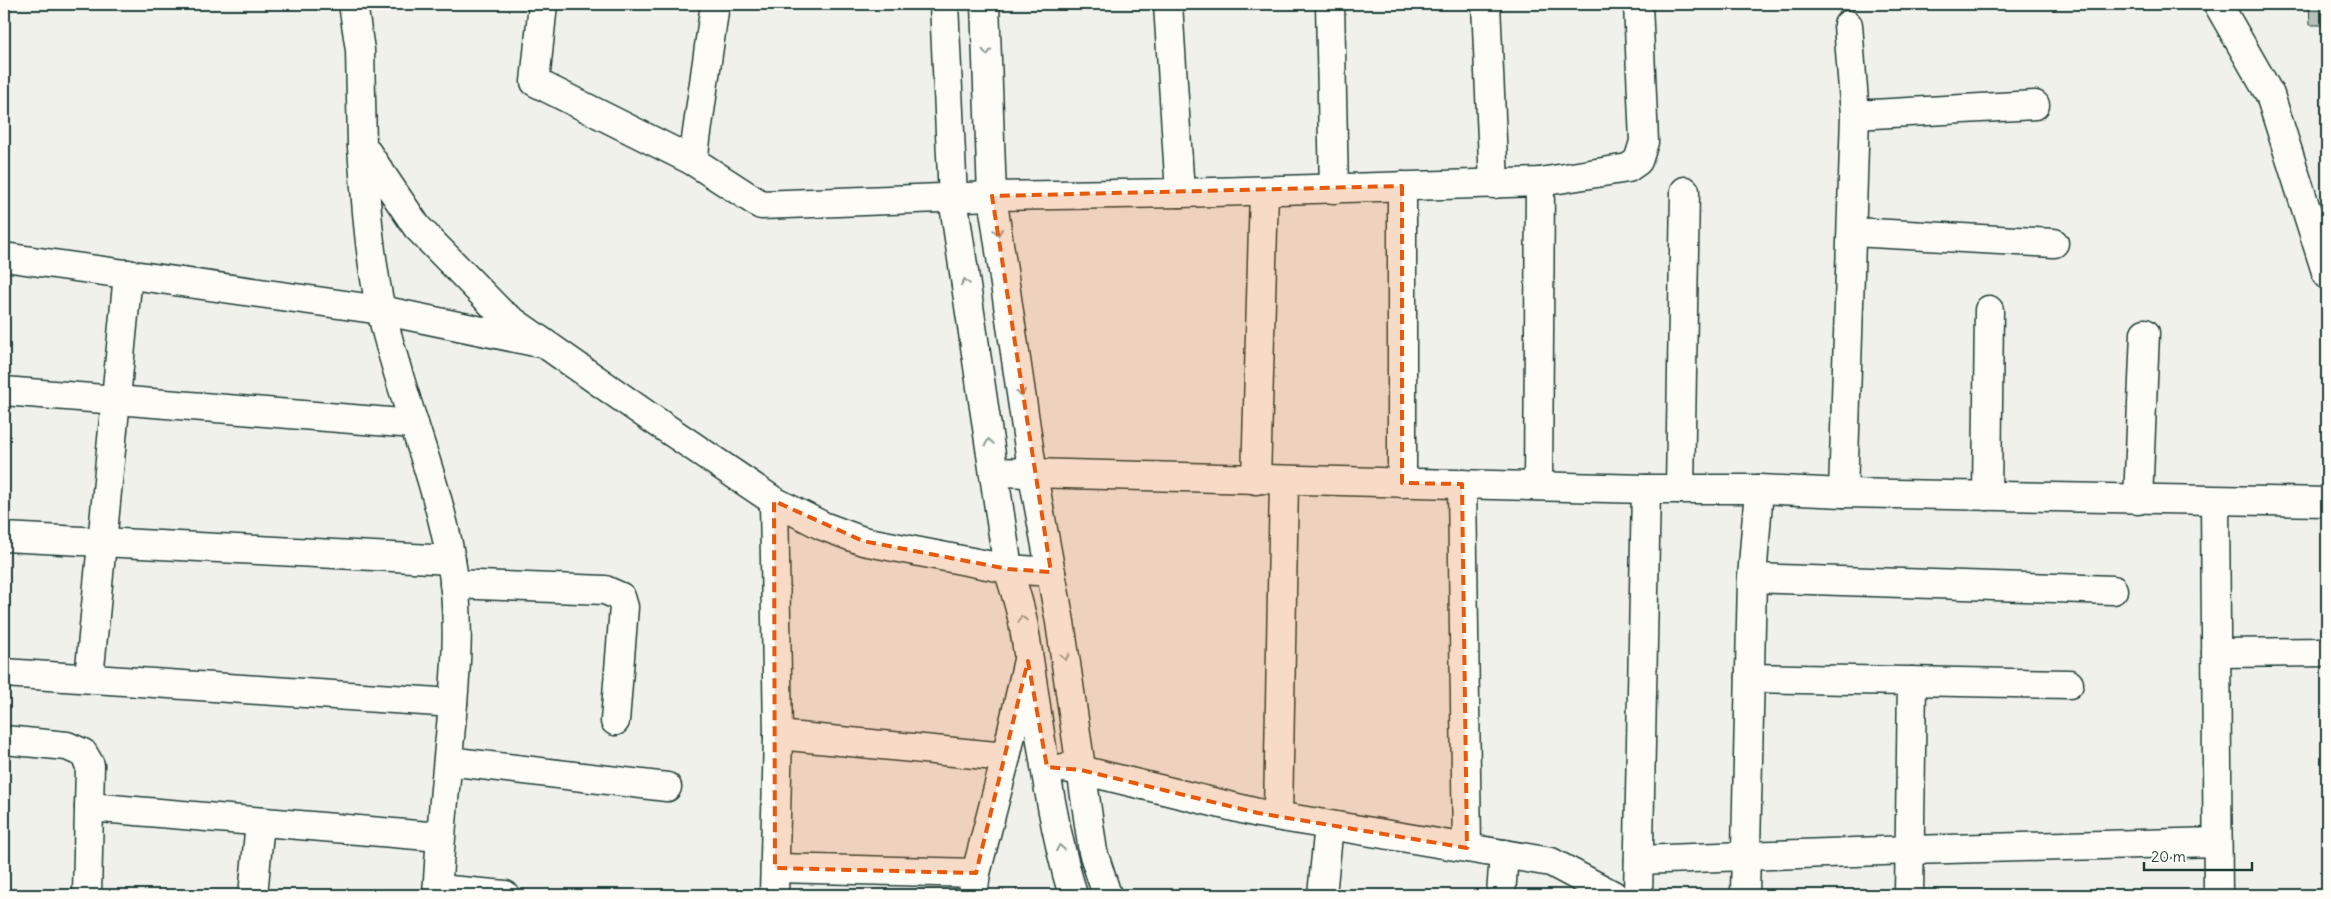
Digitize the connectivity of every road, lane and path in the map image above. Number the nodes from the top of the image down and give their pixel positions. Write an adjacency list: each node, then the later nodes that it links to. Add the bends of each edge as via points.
1 (353, 4): 14 (street, via 360,50)
2 (543, 4): 15 (street, via 535,82)
3 (716, 4): 15 (street)
4 (944, 4): 24 (street)
5 (985, 4): 23 (street, one-way to 23)
6 (1168, 4): 22 (street)
7 (1330, 4): 19 (street)
8 (1486, 4): 17 (street)
9 (1638, 4): 16 (street, via 1644,142 1638,161 1628,168)
10 (2218, 4): 29 (street, via 2270,95)
11 (1848, 25): 13 (street)
12 (2035, 105): 13 (street)
13 (1855, 115): 25 (street)
14 (362, 146): 30 (street, via 369,244); 33 (street, via 417,226 501,313)
15 (693, 161): 24 (street, via 761,205)
16 (1540, 182): 17 (street); 43 (street)
17 (1494, 184): 18 (street)
18 (1402, 186): 19 (street); 41 (street)
19 (1334, 189): 20 (street)
20 (1264, 191): 22 (street); 39 (street)
21 (1685, 191): 45 (street)
22 (1180, 193): 23 (street)
23 (992, 196): 24 (street); 38 (street, one-way to 38)
24 (953, 198): 37 (street, one-way to 24)
25 (1853, 232): 26 (street); 47 (street)
26 (2054, 243)
27 (4, 256): 28 (street)
28 (128, 274): 30 (street); 35 (street)
29 (2327, 275)
30 (381, 310): 33 (street); 36 (street)
31 (1989, 310): 48 (street)
32 (2145, 333): 49 (street)
33 (546, 344): 50 (street)
34 (4, 390): 35 (street)
35 (116, 400): 36 (street); 54 (street)
36 (414, 424): 56 (street, via 435,489)
37 (994, 472): 38 (street); 55 (street)
38 (1033, 475): 39 (street); 57 (street)
39 (1256, 480): 40 (street)
40 (1284, 481): 41 (street); 78 (street)
41 (1402, 483): 42 (street)
42 (1462, 484): 43 (street); 83 (street)
43 (1538, 486): 44 (street)
44 (1646, 489): 45 (street); 87 (street)
45 (1680, 489): 46 (street)
46 (1758, 489): 47 (street); 58 (street)
47 (1843, 493): 48 (street)
48 (1987, 496): 49 (street)
49 (2138, 500): 51 (street)
50 (774, 501): 55 (street, via 823,526 863,541); 70 (street)
51 (2215, 502): 52 (street); 61 (street)
52 (2327, 502)
53 (4, 537): 54 (street)
54 (102, 542): 56 (street); 64 (street)
55 (1008, 569): 57 (street); 62 (street, one-way to 55, via 1024,627)
56 (453, 572): 68 (street, via 458,646); 69 (street, via 605,590 621,597 624,607)
57 (1051, 572): 75 (street, one-way to 75)
58 (1752, 578): 59 (street); 65 (street)
59 (2113, 590)
60 (2327, 652): 61 (street)
61 (2216, 653): 82 (street)
62 (1028, 660): 72 (street); 74 (street)
63 (4, 672): 64 (street)
64 (89, 678): 68 (street)
65 (1750, 678): 66 (street); 86 (street)
66 (1912, 681): 67 (street); 84 (street)
67 (2069, 684)
68 (453, 703): 73 (street)
69 (615, 721)
70 (778, 735): 72 (street); 88 (street)
71 (4, 740): 77 (street, via 67,746 83,753 90,765)
72 (1006, 757): 89 (street)
73 (448, 761): 76 (street); 81 (street)
74 (1047, 767): 75 (street); 95 (street, one-way to 74, via 1062,858)
75 (1081, 770): 78 (street); 96 (street, via 1092,852)
76 (667, 788)
77 (89, 807): 79 (street); 91 (street)
78 (1278, 816): 80 (street)
79 (260, 822): 81 (street); 92 (street)
80 (1329, 825): 83 (street); 97 (street)
81 (440, 837): 90 (street)
82 (2217, 842): 84 (street); 103 (street)
83 (1467, 848): 85 (street)
84 (1910, 850): 86 (street); 102 (street)
85 (1504, 854): 98 (street); 99 (street, via 1551,862)
86 (1746, 857): 87 (street); 101 (street)
87 (1639, 860): 100 (street)
88 (775, 868): 89 (street); 94 (street)
89 (975, 884)
90 (437, 892): 93 (street)
91 (87, 895)
92 (253, 895)
93 (505, 895)
94 (774, 895)
95 (1073, 895)
96 (1107, 895)
97 (1322, 895)
98 (1501, 895)
99 (1614, 895)
100 (1638, 895)
101 (1745, 895)
102 (1909, 895)
103 (2218, 895)

